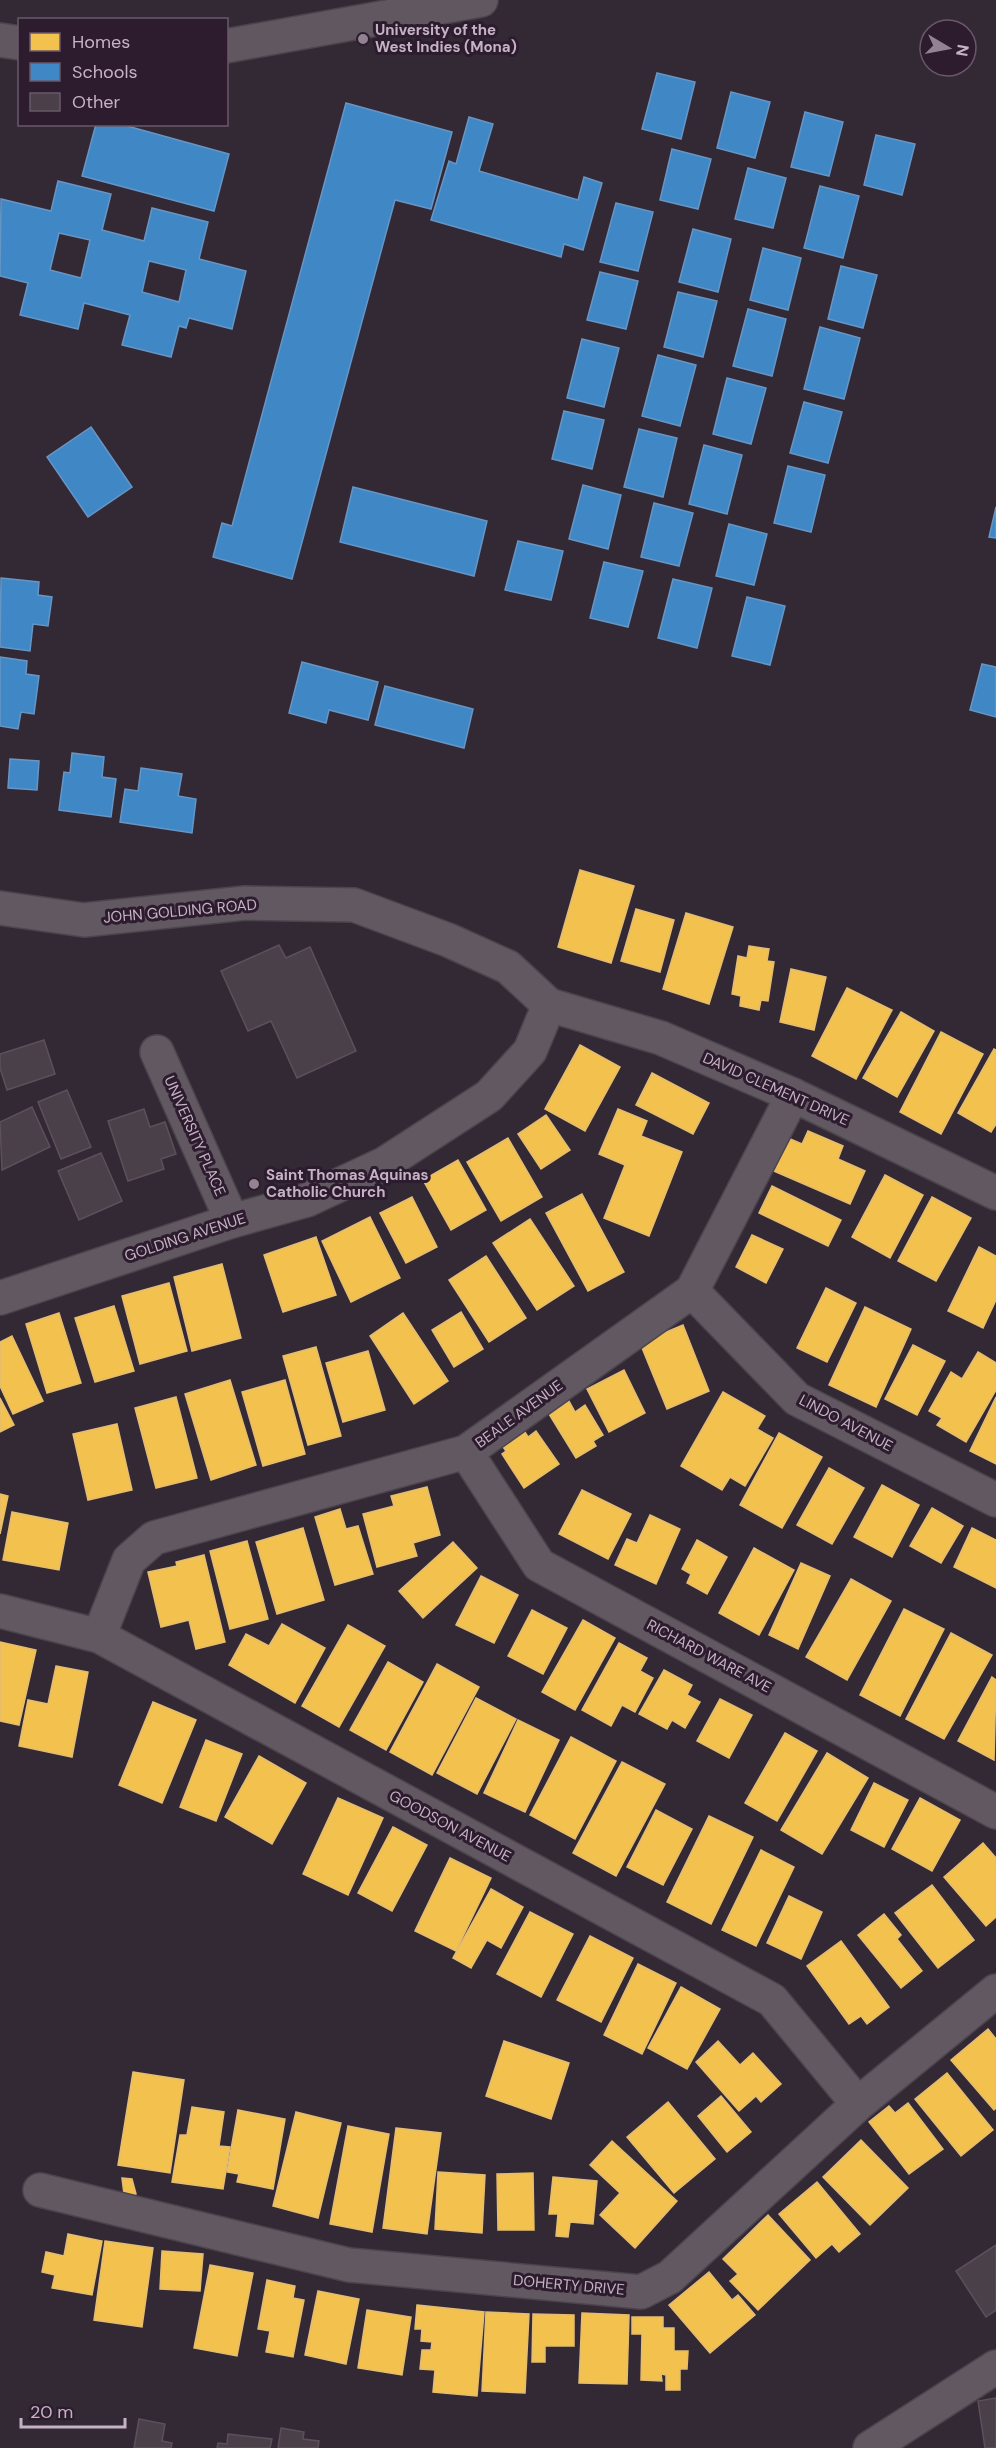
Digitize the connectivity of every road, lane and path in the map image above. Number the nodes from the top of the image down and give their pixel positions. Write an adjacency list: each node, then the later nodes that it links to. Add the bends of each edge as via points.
1 (481, 0): 4 (street)
2 (0, 40): 3 (street)
3 (18, 43)
4 (228, 46)
5 (0, 908): 6 (street, JOHN GOLDING ROAD, via 84,920 245,903 354,904 508,967)
6 (549, 1005): 8 (street, DAVID CLEMENT DRIVE, via 661,1038); 10 (street, GOLDING AVENUE, via 530,1051 489,1096 384,1164 307,1200)
7 (158, 1052): 10 (street, UNIVERSITY PLACE)
8 (793, 1095): 9 (street, DAVID CLEMENT DRIVE); 11 (street, BEALE AVENUE)
9 (996, 1193)
10 (232, 1221): 12 (street, GOLDING AVENUE)
11 (692, 1291): 13 (street, BEALE AVENUE); 14 (street, LINDO AVENUE, via 797,1399)
12 (2, 1292)
13 (466, 1452): 16 (street, BEALE AVENUE, via 154,1538 129,1560); 17 (street, RICHARD WARE AVE, via 539,1565)
14 (996, 1500)
15 (0, 1611): 16 (street, GOODSON AVENUE)
16 (99, 1636): 19 (street, GOODSON AVENUE, via 772,2000)
17 (996, 1812)
18 (996, 1991): 19 (street, DOHERTY DRIVE)
19 (858, 2104): 20 (street, DOHERTY DRIVE, via 670,2277 641,2292 349,2265)
20 (40, 2190)
21 (996, 2367): 22 (street)
22 (870, 2448)

